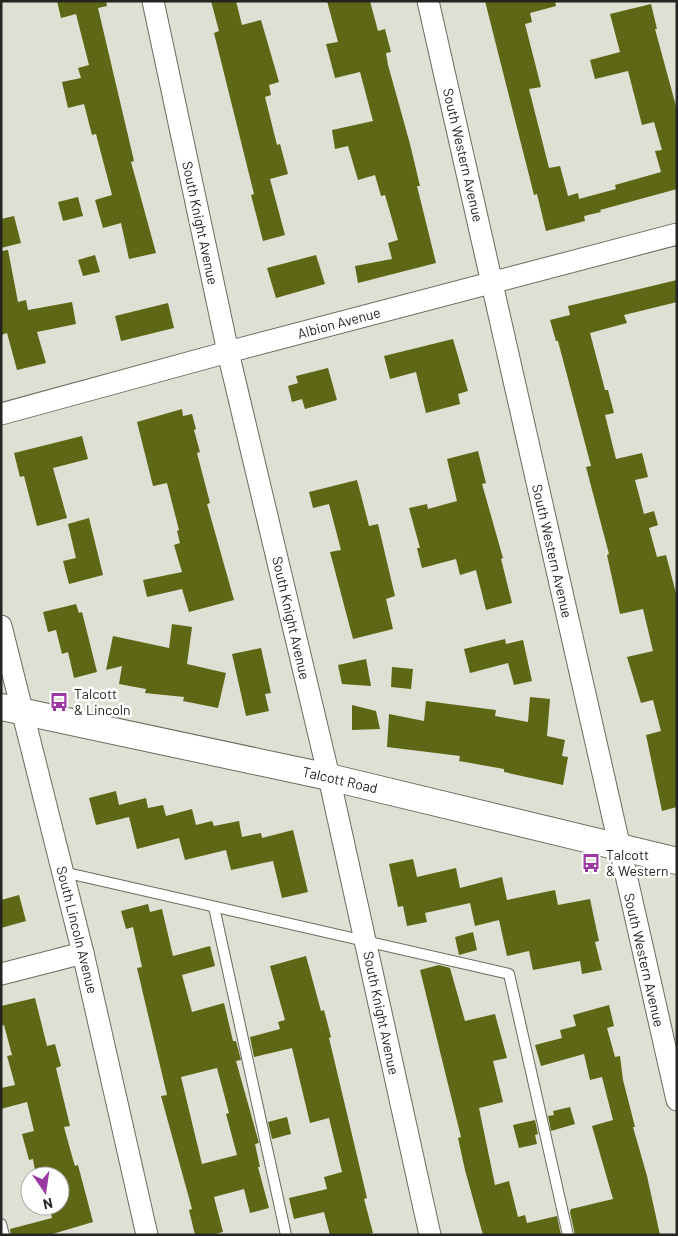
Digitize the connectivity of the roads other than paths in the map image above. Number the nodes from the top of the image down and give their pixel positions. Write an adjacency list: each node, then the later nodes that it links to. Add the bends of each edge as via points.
1 (152, 1): 5 (street, South Knight Avenue)
2 (428, 1): 4 (street, South Western Avenue)
3 (677, 234): 4 (street, Albion Avenue)
4 (492, 283): 5 (street, Albion Avenue); 10 (street, South Western Avenue)
5 (228, 352): 6 (street, Albion Avenue); 9 (street, South Knight Avenue)
6 (1, 414)
7 (1, 626): 8 (street, South Lincoln Avenue)
8 (12, 710): 9 (street, Talcott Road); 12 (street, South Lincoln Avenue)
9 (328, 777): 10 (street, Talcott Road); 14 (street, South Knight Avenue)
10 (618, 847): 11 (street, Talcott Road); 17 (street, South Western Avenue)
11 (677, 860)
12 (63, 872): 13 (lane); 15 (street, South Lincoln Avenue)
13 (214, 907): 14 (lane); 21 (lane)
14 (366, 941): 22 (street, South Knight Avenue); 23 (lane, via 509,974)
15 (84, 953): 16 (street); 20 (street, South Lincoln Avenue)
16 (1, 974)
17 (677, 1100)
18 (1, 1224): 19 (lane)
19 (4, 1235)
20 (148, 1235)
21 (286, 1235)
22 (430, 1235)
23 (568, 1235)

